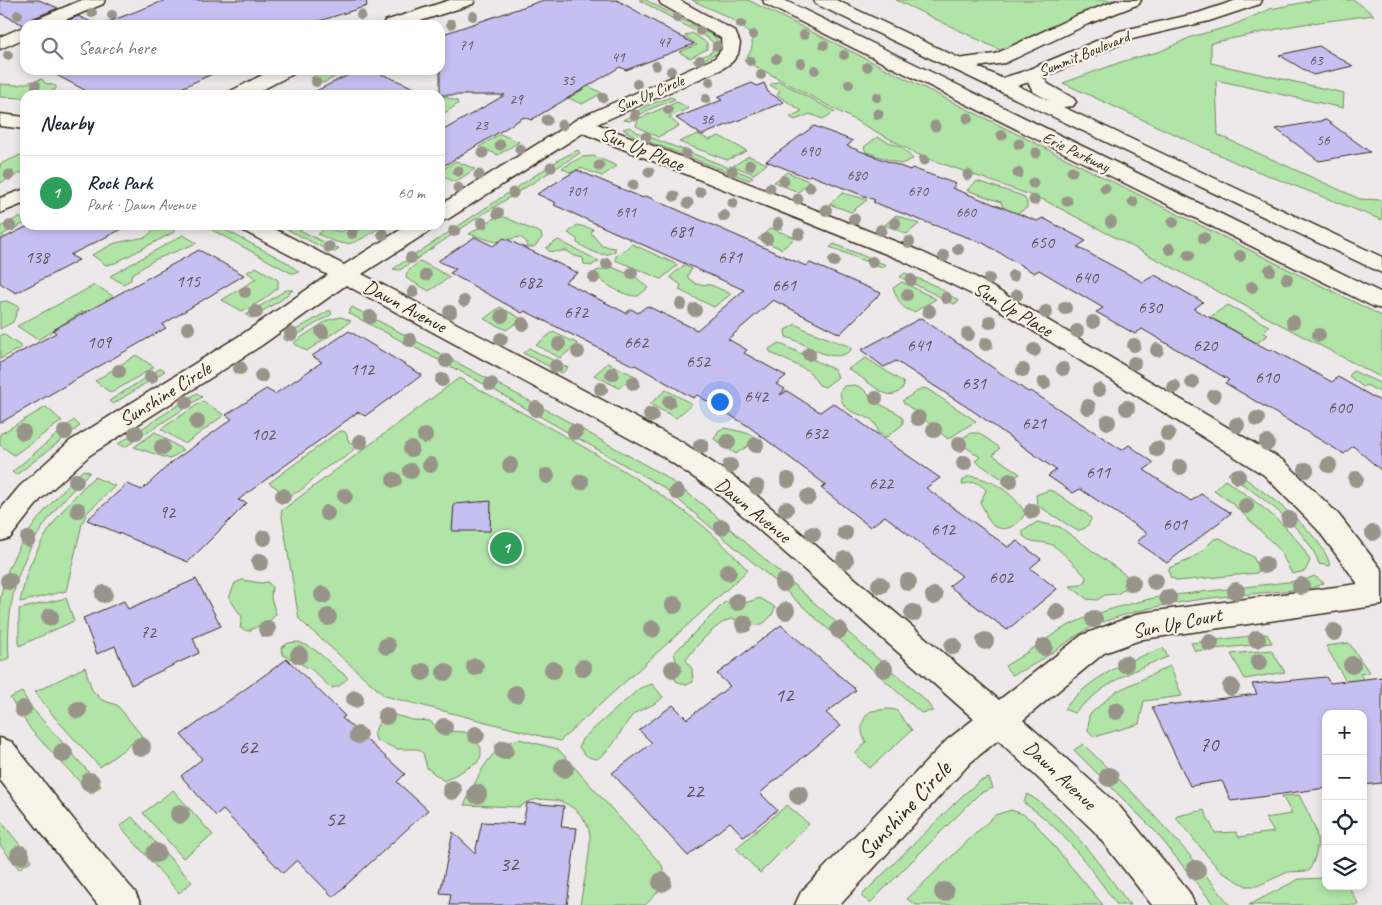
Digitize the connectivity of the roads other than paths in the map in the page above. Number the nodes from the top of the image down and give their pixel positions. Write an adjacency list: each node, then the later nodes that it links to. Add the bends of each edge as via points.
1 (98, 0): 9 (street)
2 (467, 0): 10 (street)
3 (667, 0): 20 (street, Sun Up Circle, via 729,35 731,53 703,71)
4 (771, 0): 28 (street, Erie Parkway)
5 (796, 0): 16 (street, via 962,80)
6 (822, 0): 13 (street, Erie Parkway)
7 (1133, 0): 13 (street, Summit Boulevard, via 999,59)
8 (1254, 0): 15 (street, Summit Boulevard, via 1203,17 1126,35)
9 (50, 20)
10 (406, 20)
11 (20, 33): 12 (street)
12 (0, 44)
13 (956, 64): 16 (street, Erie Parkway)
14 (276, 75): 17 (street)
15 (1032, 75): 16 (street, Summit Boulevard); 26 (street, via 1041,88 1062,100 1228,177)
16 (1000, 85): 26 (street, Erie Parkway)
17 (248, 90)
18 (0, 120): 19 (street)
19 (20, 122)
20 (581, 125): 23 (street, Sun Up Circle); 30 (street, Sun Up Place, via 909,255 990,294 1274,468 1328,522)
21 (20, 197): 22 (street)
22 (0, 206)
23 (445, 211)
24 (260, 230): 27 (street, Dawn Avenue)
25 (415, 230): 27 (street)
26 (1382, 266)
27 (345, 275): 29 (street, Sunshine Circle, via 253,340 80,448 30,493); 31 (street, Dawn Avenue, via 672,449 734,492)
28 (1382, 302)
29 (0, 530)
30 (1382, 593): 31 (street, Sun Up Court, via 1141,626 1094,644)
31 (999, 720): 34 (street, Sunshine Circle, via 959,752); 35 (street, Dawn Avenue, via 1107,819)
32 (0, 753): 33 (street)
33 (122, 905)
34 (814, 905)
35 (1176, 905)

